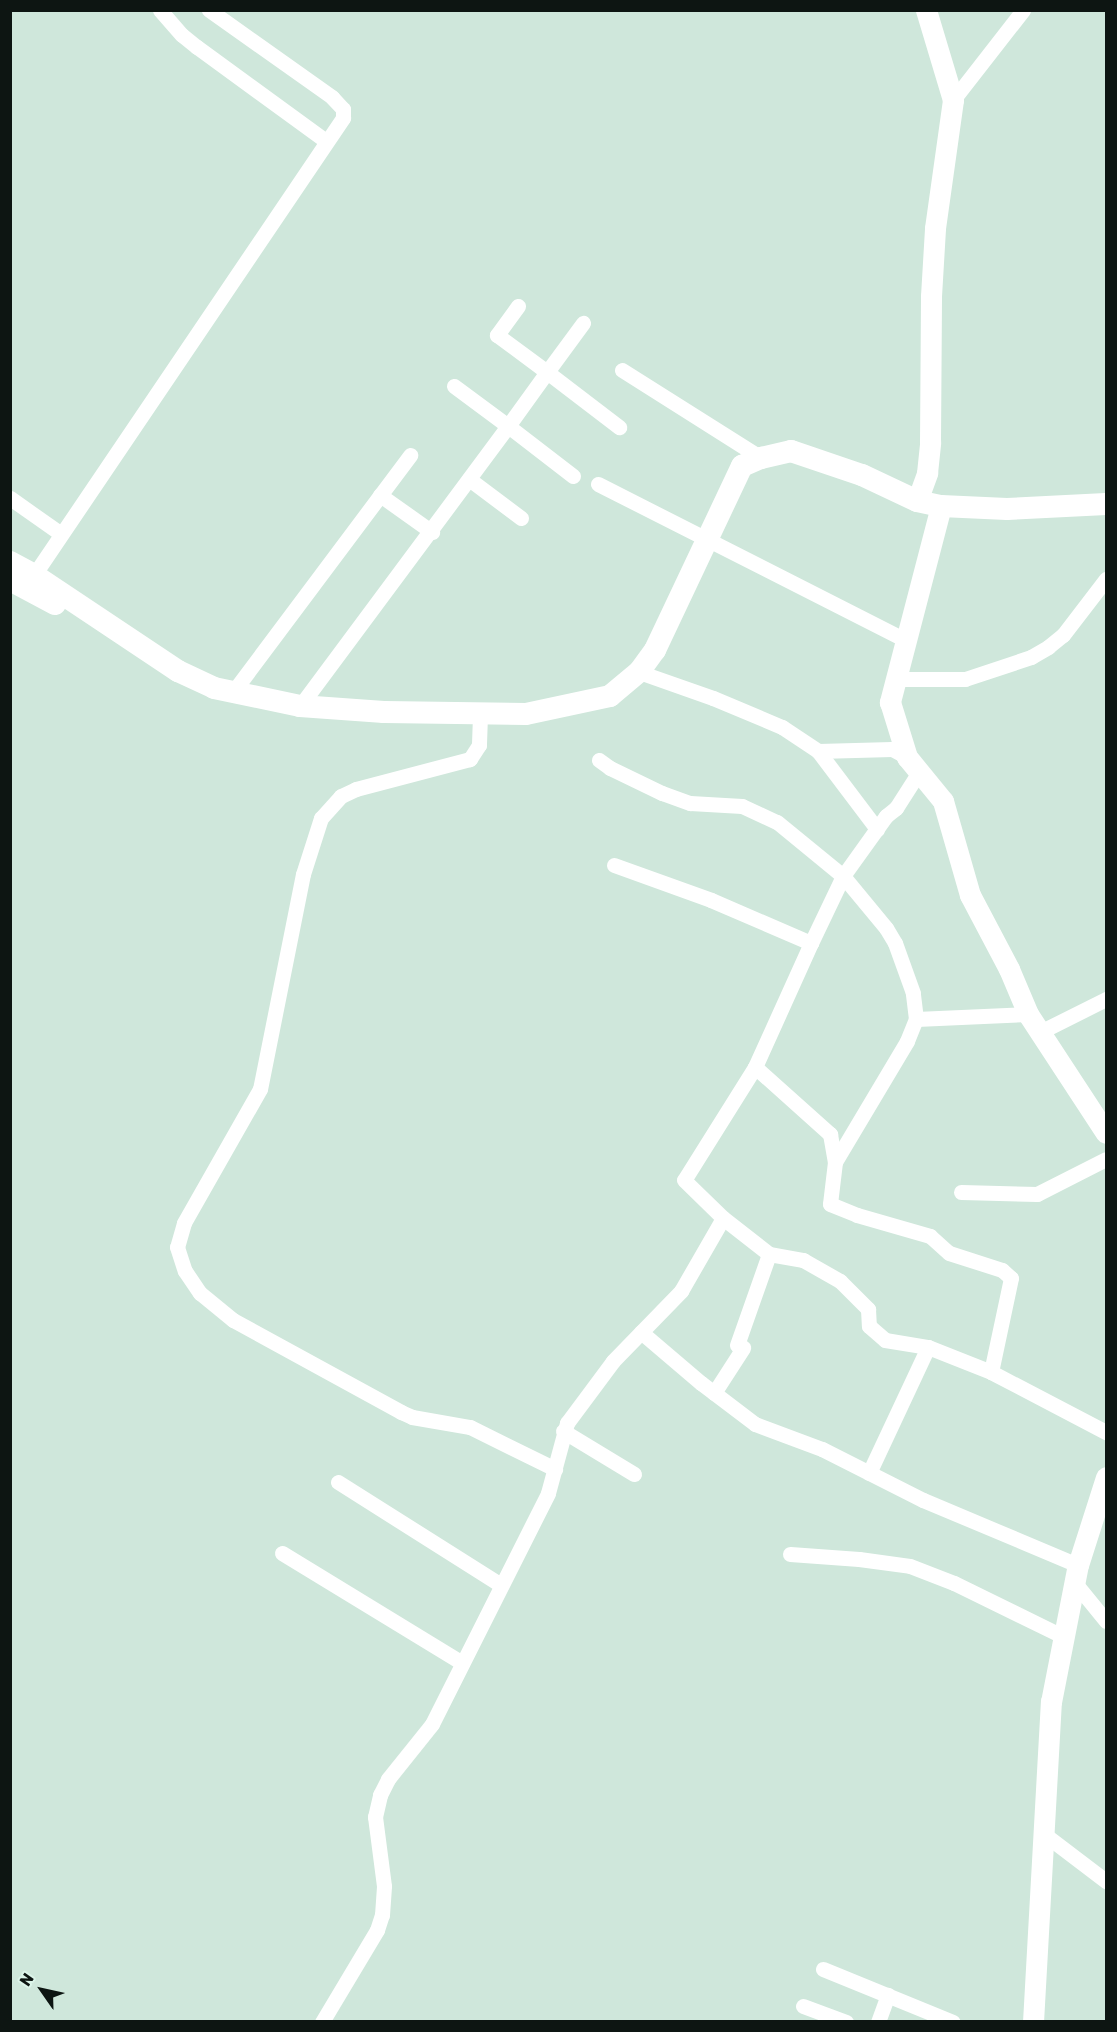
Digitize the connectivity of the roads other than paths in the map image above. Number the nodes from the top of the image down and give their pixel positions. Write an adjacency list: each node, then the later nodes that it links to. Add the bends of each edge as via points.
1 (160, 10): 6 (street, via 182,35)
2 (209, 10): 6 (street, via 332,97 343,109 343,118)
3 (926, 10): 5 (street)
4 (1023, 10): 5 (street)
5 (953, 100): 21 (street, via 935,228 930,442 927,473)
6 (328, 138): 26 (street)
7 (518, 306): 10 (street, via 497,335)
8 (583, 323): 10 (street)
9 (622, 370): 15 (street)
10 (547, 372): 12 (street); 13 (street)
11 (454, 386): 12 (street)
12 (508, 426): 16 (street); 17 (street)
13 (619, 428)
14 (410, 455): 19 (street)
15 (761, 458): 21 (main road, via 791,450 862,475); 27 (main road, via 741,466)
16 (573, 476)
17 (470, 479): 24 (street); 25 (street)
18 (598, 484): 27 (street)
19 (380, 495): 25 (street); 36 (street)
20 (10, 498): 26 (street)
21 (917, 501): 23 (main road)
22 (1107, 504): 23 (main road, via 1006,509)
23 (950, 507): 33 (street)
24 (521, 518)
25 (432, 532): 37 (street)
26 (61, 534): 29 (street)
27 (706, 541): 33 (street); 34 (main road, via 655,650)
28 (10, 562): 29 (main road)
29 (34, 575): 32 (main road)
30 (1107, 579): 35 (street, via 1078,619 1048,647 1030,657 965,680)
31 (10, 580): 32 (main road, via 44,599)
32 (112, 627): 36 (main road, via 198,682)
33 (906, 640): 35 (street)
34 (639, 672): 38 (main road, via 610,696 526,714); 39 (street, via 782,728)
35 (896, 679): 41 (street, via 890,702)
36 (234, 692): 37 (main road)
37 (300, 706): 38 (main road)
38 (480, 715): 63 (street, via 479,745 470,759 356,789 341,796 321,818 303,874 260,1089 184,1223 177,1247 185,1270 200,1293 233,1320 401,1412 470,1427)
39 (818, 751): 41 (street, via 892,749); 42 (street)
40 (599, 760): 44 (street, via 662,793 690,802 742,806 777,822)
41 (913, 764): 42 (street, via 896,808); 47 (street, via 943,801 970,895)
42 (877, 829): 44 (street)
43 (614, 865): 45 (street, via 711,900)
44 (843, 876): 45 (street); 48 (street, via 895,943 913,993)
45 (811, 943): 50 (street)
46 (1106, 999): 49 (street)
47 (1028, 1014): 48 (street); 49 (street)
48 (916, 1019): 53 (street, via 907,1041)
49 (1040, 1032): 51 (street)
50 (754, 1067): 53 (street, via 830,1134); 55 (street, via 684,1180)
51 (1107, 1134)
52 (1107, 1159): 54 (street, via 1037,1194)
53 (835, 1162): 59 (street, via 830,1204 930,1236 949,1253 1002,1270 1011,1278)
54 (962, 1192)
55 (723, 1218): 56 (street); 57 (street, via 681,1291)
56 (769, 1254): 58 (street, via 803,1260 840,1281 868,1309 868,1326 885,1340); 60 (street, via 740,1347)
57 (641, 1332): 60 (street); 61 (street, via 613,1361)
58 (928, 1347): 59 (street); 64 (street)
59 (991, 1372): 62 (street)
60 (714, 1393): 64 (street, via 756,1424 822,1449)
61 (563, 1431): 63 (street); 65 (street)
62 (1107, 1432)
63 (555, 1469): 71 (street, via 548,1493)
64 (869, 1473): 70 (street)
65 (634, 1474)
66 (1107, 1477): 70 (street)
67 (338, 1482): 71 (street)
68 (282, 1553): 74 (street)
69 (790, 1554): 73 (street, via 910,1566)
70 (1077, 1574): 72 (street); 73 (street)
71 (501, 1585): 74 (street)
72 (1107, 1621)
73 (1064, 1637): 75 (street, via 1051,1702)
74 (462, 1663): 80 (street, via 432,1724 380,1795 375,1817 384,1886 382,1915)
75 (1044, 1834): 76 (street); 84 (street)
76 (1107, 1881)
77 (823, 1969): 78 (street)
78 (888, 1995): 82 (street); 83 (street)
79 (803, 2006): 81 (street)
80 (322, 2022)
81 (846, 2022)
82 (878, 2022)
83 (953, 2022)
84 (1033, 2022)

